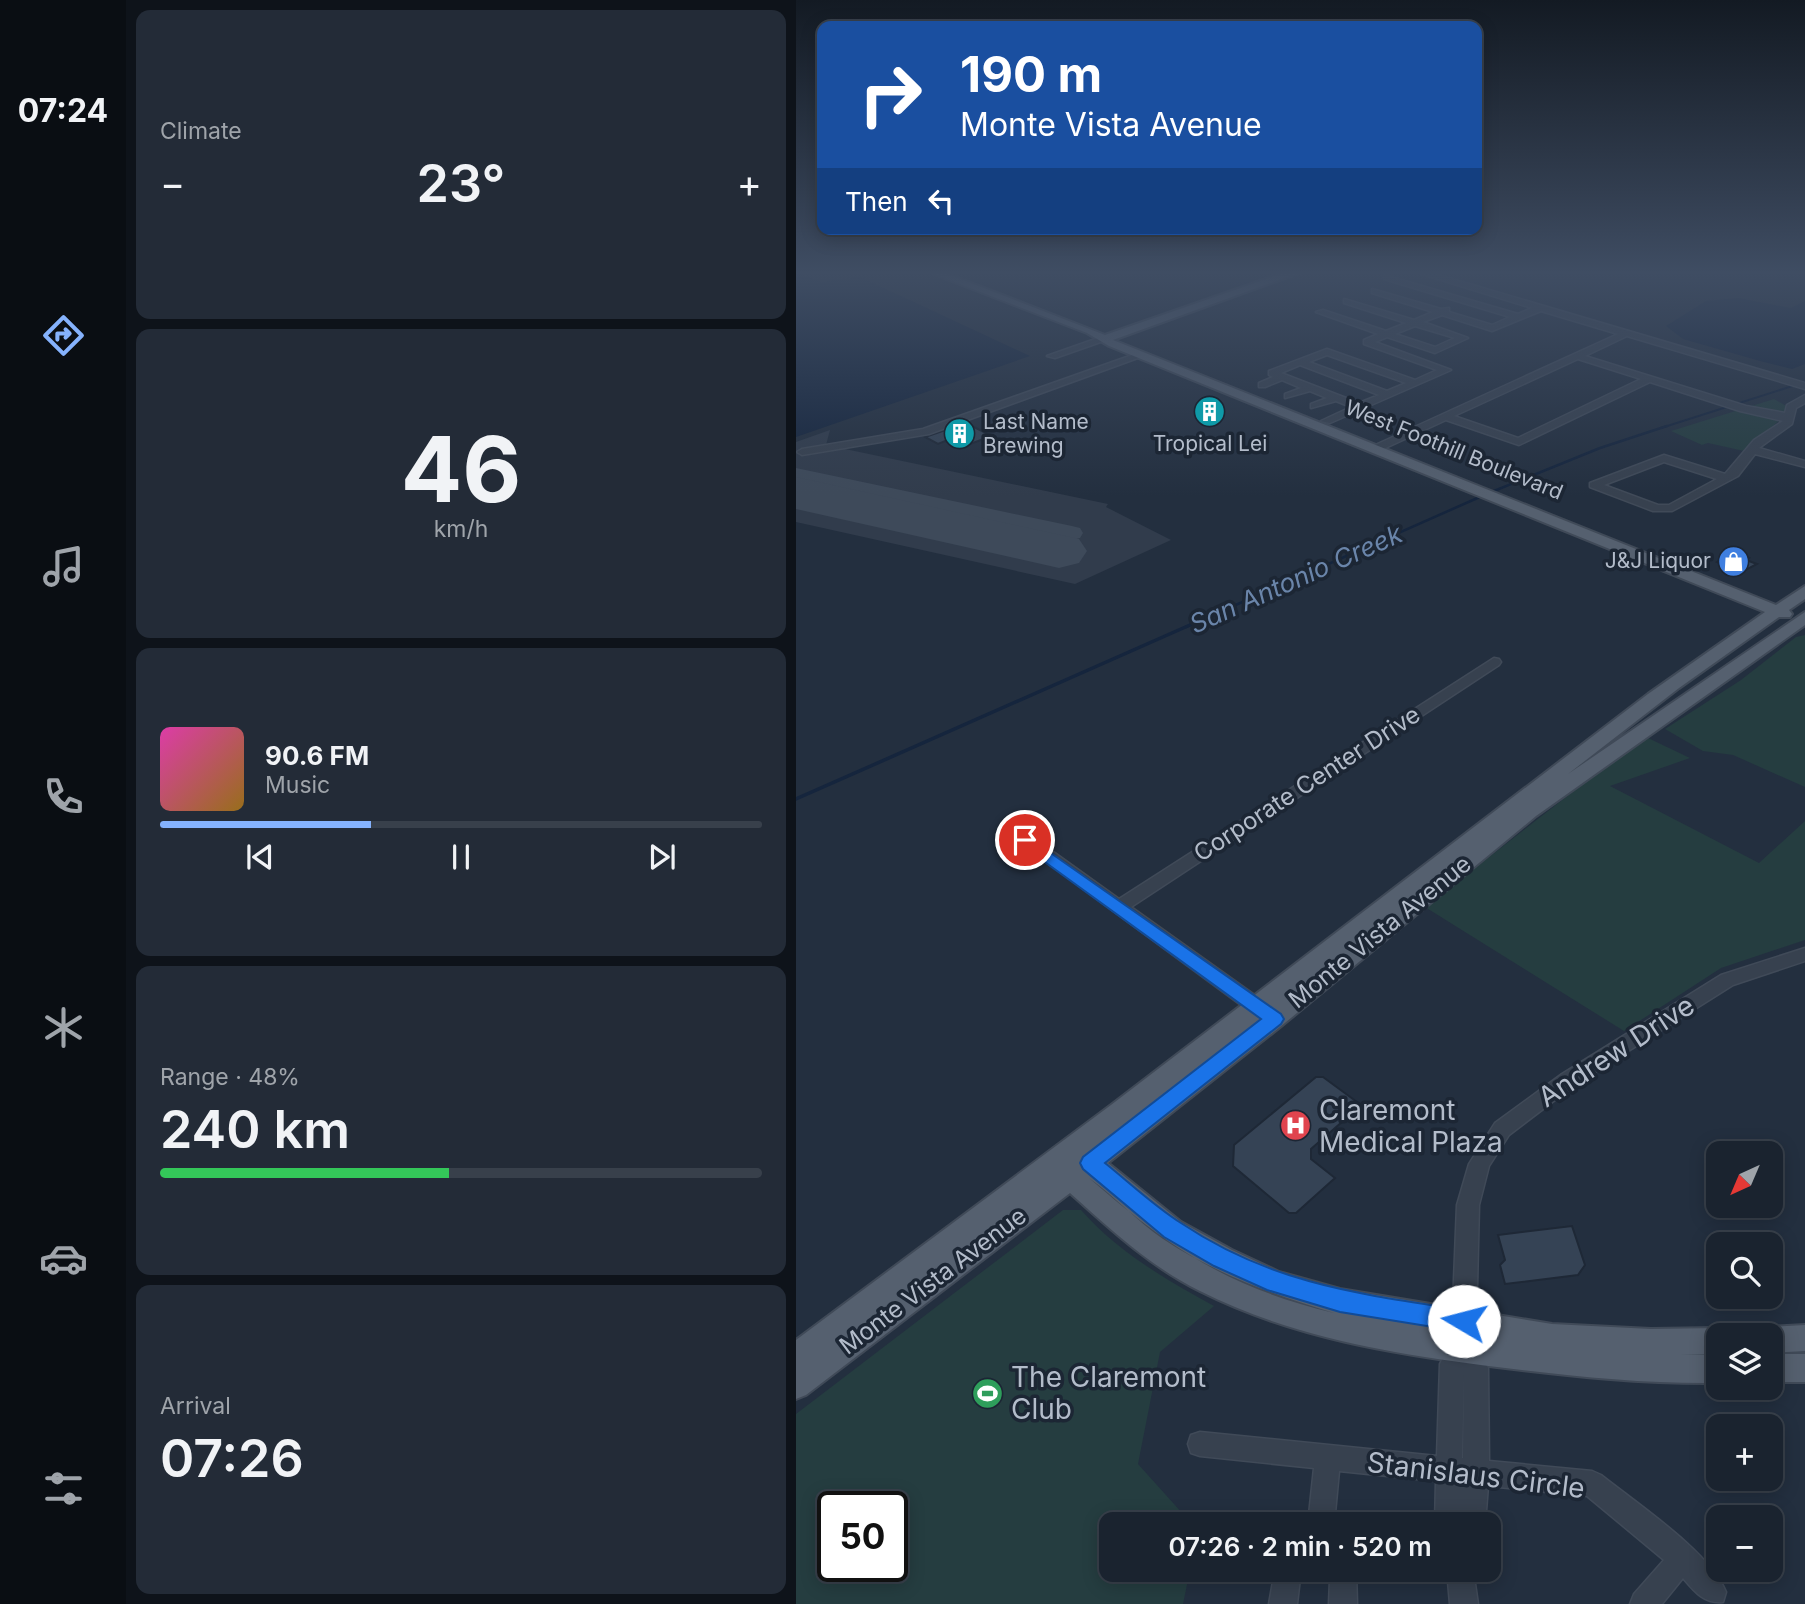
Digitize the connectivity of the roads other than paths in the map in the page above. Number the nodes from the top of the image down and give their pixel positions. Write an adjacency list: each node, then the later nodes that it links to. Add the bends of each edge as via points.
1 (1083, 346): 10 (street)
2 (1118, 346): 9 (main road, West Foothill Boulevard)
3 (1136, 346): 14 (main road, West Foothill Boulevard)
4 (1378, 346): 16 (street, via 1446,370)
5 (1422, 346): 6 (street, via 1435,350)
6 (1445, 346)
7 (1599, 346): 11 (street)
8 (1670, 346): 17 (street)
9 (1141, 355): 14 (main road, West Foothill Boulevard); 30 (street, via 925,432)
10 (1052, 356)
11 (1577, 356): 15 (street); 26 (street)
12 (1300, 362): 13 (street); 16 (street, via 1327,352); 20 (street)
13 (1277, 375): 18 (street); 19 (street)
14 (1203, 376): 18 (main road, West Foothill Boulevard); 27 (main road, West Foothill Boulevard)
15 (1649, 379): 24 (street, via 1744,409); 26 (street, via 1519,442)
16 (1415, 383): 20 (street)
17 (1805, 386)
18 (1256, 388): 25 (main road, West Foothill Boulevard)
19 (1310, 388): 21 (street); 22 (street)
20 (1388, 395): 25 (street)
21 (1289, 396)
22 (1336, 398): 23 (street); 25 (street)
23 (1315, 406)
24 (1798, 406): 28 (street, via 1788,422)
25 (1343, 414): 27 (main road, West Foothill Boulevard)
26 (1446, 417): 27 (street)
27 (1380, 447): 33 (main road, West Foothill Boulevard)
28 (1752, 450): 31 (street); 32 (street)
29 (1805, 451): 31 (street)
30 (802, 453)
31 (1800, 462)
32 (1726, 478): 32 (street, via 1664,509 1594,485 1664,458)
33 (1491, 492): 34 (main road, West Foothill Boulevard); 35 (main road, West Foothill Boulevard)
34 (1582, 533): 35 (main road); 37 (main road, West Foothill Boulevard)
35 (1637, 545): 37 (main road, West Foothill Boulevard)
36 (1805, 591): 37 (main road, Monte Vista Avenue)
37 (1780, 608): 38 (main road); 43 (main road, Monte Vista Avenue, via 1655,697)
38 (1804, 618): 43 (main road, Monte Vista Avenue, via 1529,812)
39 (1494, 662): 41 (street, Corporate Center Drive)
40 (1025, 840): 41 (street)
41 (1119, 907): 43 (street)
42 (1805, 954): 46 (street, Andrew Drive, via 1727,980 1569,1079 1502,1129 1479,1164 1467,1205)
43 (1265, 1012): 44 (main road, Monte Vista Avenue)
44 (1072, 1163): 46 (main road, via 1164,1254 1262,1307 1332,1328 1406,1342); 47 (main road, Monte Vista Avenue); 51 (main road, Monte Vista Avenue)
45 (1706, 1341): 46 (main road, via 1552,1337)
46 (1464, 1343): 50 (main road, via 1654,1370); 54 (street, via 1452,1364); 55 (street, via 1476,1368)
47 (796, 1357)
48 (1783, 1368): 49 (main road)
49 (1805, 1368)
50 (1706, 1369)
51 (796, 1385)
52 (1200, 1444): 53 (street, Stanislaus Circle)
53 (1329, 1458): 54 (street, Stanislaus Circle); 56 (street)
54 (1449, 1470): 55 (street, Stanislaus Circle); 57 (street)
55 (1476, 1473): 58 (street); 59 (street, Stanislaus Circle, via 1592,1484)
56 (1322, 1512)
57 (1448, 1512)
58 (1473, 1512)
59 (1683, 1558): 63 (street, Stanislaus Circle); 67 (street)
60 (1284, 1582): 64 (street)
61 (1345, 1582): 65 (street)
62 (1463, 1582): 66 (street)
63 (1713, 1592)
64 (1283, 1604)
65 (1343, 1604)
66 (1464, 1604)
67 (1644, 1604)

